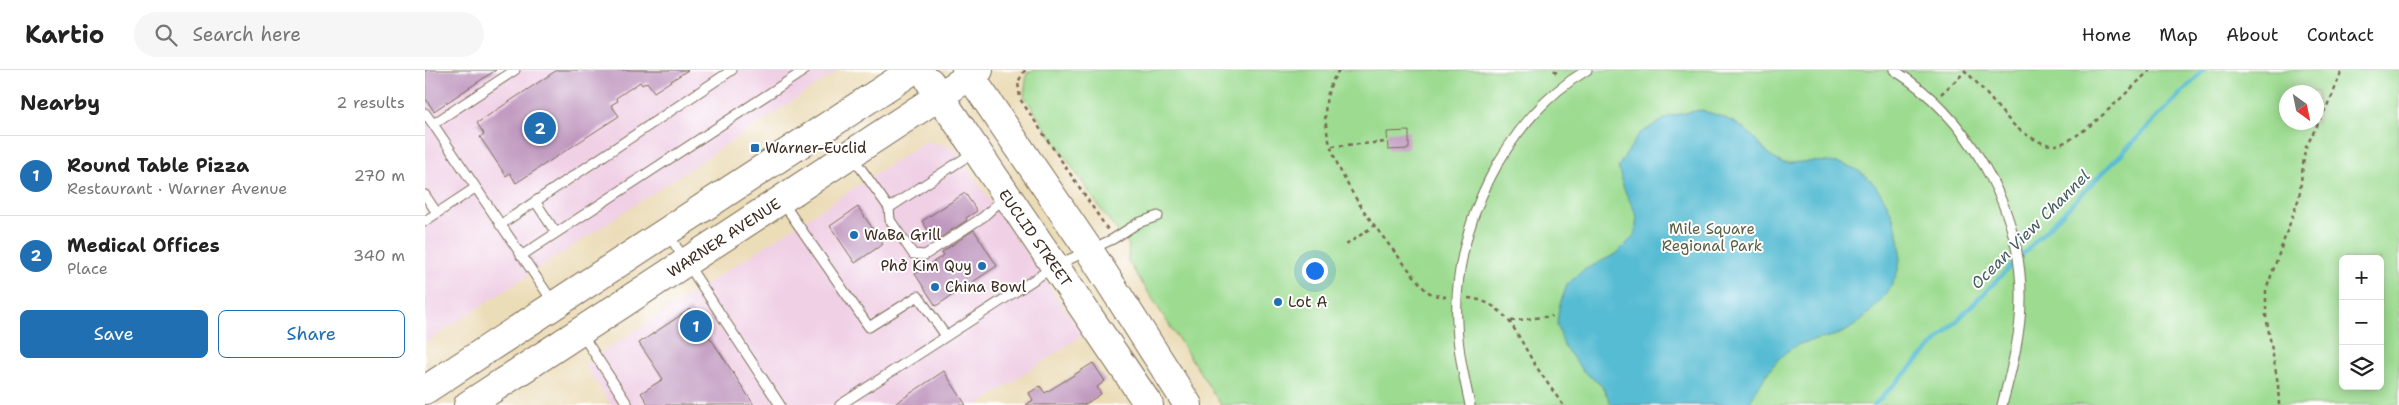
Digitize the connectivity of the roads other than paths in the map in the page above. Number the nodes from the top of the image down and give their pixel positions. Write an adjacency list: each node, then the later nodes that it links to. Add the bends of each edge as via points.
1 (515, 70): 11 (lane)
2 (732, 70): 17 (lane)
3 (805, 70): 25 (lane)
4 (913, 70): 24 (main road)
5 (922, 70): 9 (main road, EUCLID STREET)
6 (1587, 70): 41 (lane, via 1525,123 1500,158 1473,215 1463,250 1457,321 1459,355)
7 (1894, 70): 42 (lane, via 1934,101 1960,130 1988,174 2005,209 2015,244 2021,292 2012,369)
8 (972, 72): 9 (main road, WARNER AVENUE); 26 (main road)
9 (940, 97): 12 (main road, EUCLID STREET); 13 (main road, WARNER AVENUE)
10 (425, 112): 11 (lane)
11 (433, 124): 14 (lane)
12 (976, 151): 16 (main road, EUCLID STREET); 19 (lane)
13 (852, 155): 18 (main road, WARNER AVENUE); 19 (lane)
14 (475, 188): 20 (lane); 23 (lane)
15 (425, 194): 20 (lane)
16 (1006, 196): 19 (lane, via 983,217 925,255 913,254 890,220); 29 (main road, EUCLID STREET)
17 (535, 201): 23 (lane); 25 (lane)
18 (781, 201): 28 (main road, WARNER AVENUE); 32 (lane, via 869,327 918,296)
19 (889, 208)
20 (437, 213): 22 (lane)
21 (1158, 216): 26 (lane, via 1138,223)
22 (425, 221)
23 (500, 225): 27 (lane)
24 (666, 232): 28 (lane); 30 (main road)
25 (557, 233): 27 (lane)
26 (1089, 250): 29 (lane); 40 (main road)
27 (521, 256): 30 (lane)
28 (687, 263): 31 (main road, WARNER AVENUE); 37 (lane)
29 (1055, 266): 32 (lane); 39 (main road, EUCLID STREET)
30 (555, 304): 33 (main road, via 555,322 549,333 507,364); 34 (main road)
31 (581, 333): 33 (main road, WARNER AVENUE); 36 (lane)
32 (946, 336): 38 (lane)
33 (493, 388): 35 (main road, WARNER AVENUE)
34 (425, 390)
35 (468, 405)
36 (628, 405)
37 (780, 405)
38 (840, 405)
39 (1149, 405)
40 (1188, 405)
41 (1470, 405)
42 (2002, 405)

